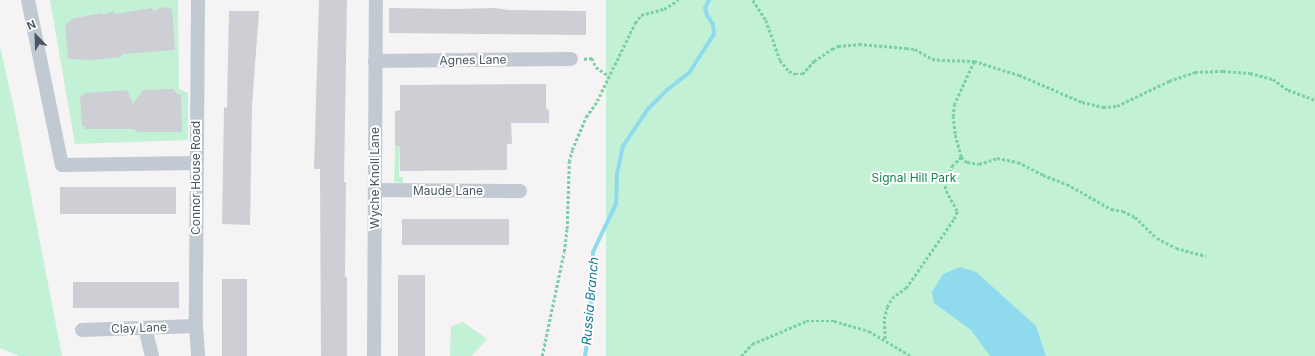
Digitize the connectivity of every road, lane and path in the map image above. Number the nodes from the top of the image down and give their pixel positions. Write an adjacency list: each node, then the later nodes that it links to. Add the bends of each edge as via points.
1 (28, 0): 12 (street, via 62,165)
2 (198, 0): 12 (street, Connor House Road)
3 (376, 0): 8 (street, Wyche Knoll Lane)
4 (678, 0): 9 (path, via 664,9 641,15)
5 (753, 0): 7 (path, via 766,20 780,60 795,74 802,74 814,61 832,49 859,44 911,48 932,59)
6 (571, 59): 8 (street, Agnes Lane); 9 (path, via 592,58 596,68)
7 (974, 60): 10 (path, via 1082,102 1103,107 1117,106 1195,72 1223,71 1250,73 1273,79 1288,90); 11 (path, via 954,105 955,134)
8 (375, 61): 13 (street, Wyche Knoll Lane)
9 (609, 76): 23 (path, via 586,117 569,162 564,252)
10 (1315, 100)
11 (961, 157): 15 (path, via 967,162 979,164 997,158 1018,162 1067,184 1111,209 1123,210 1135,217 1157,238 1176,248); 19 (path, via 952,166 945,189 957,211 954,219 906,288 892,298 884,319)
12 (196, 163): 16 (street, Connor House Road)
13 (375, 190): 14 (street, Maude Lane); 22 (street, Wyche Knoll Lane)
14 (520, 191)
15 (1206, 256)
16 (196, 326): 17 (street, Clay Lane); 21 (street, Connor House Road)
17 (145, 328): 18 (street, Clay Lane); 20 (street)
18 (82, 330)
19 (885, 339): 24 (path, via 834,321 806,321 752,344); 25 (path)
20 (152, 356)
21 (198, 356)
22 (374, 356)
23 (542, 356)
24 (741, 356)
25 (911, 356)

